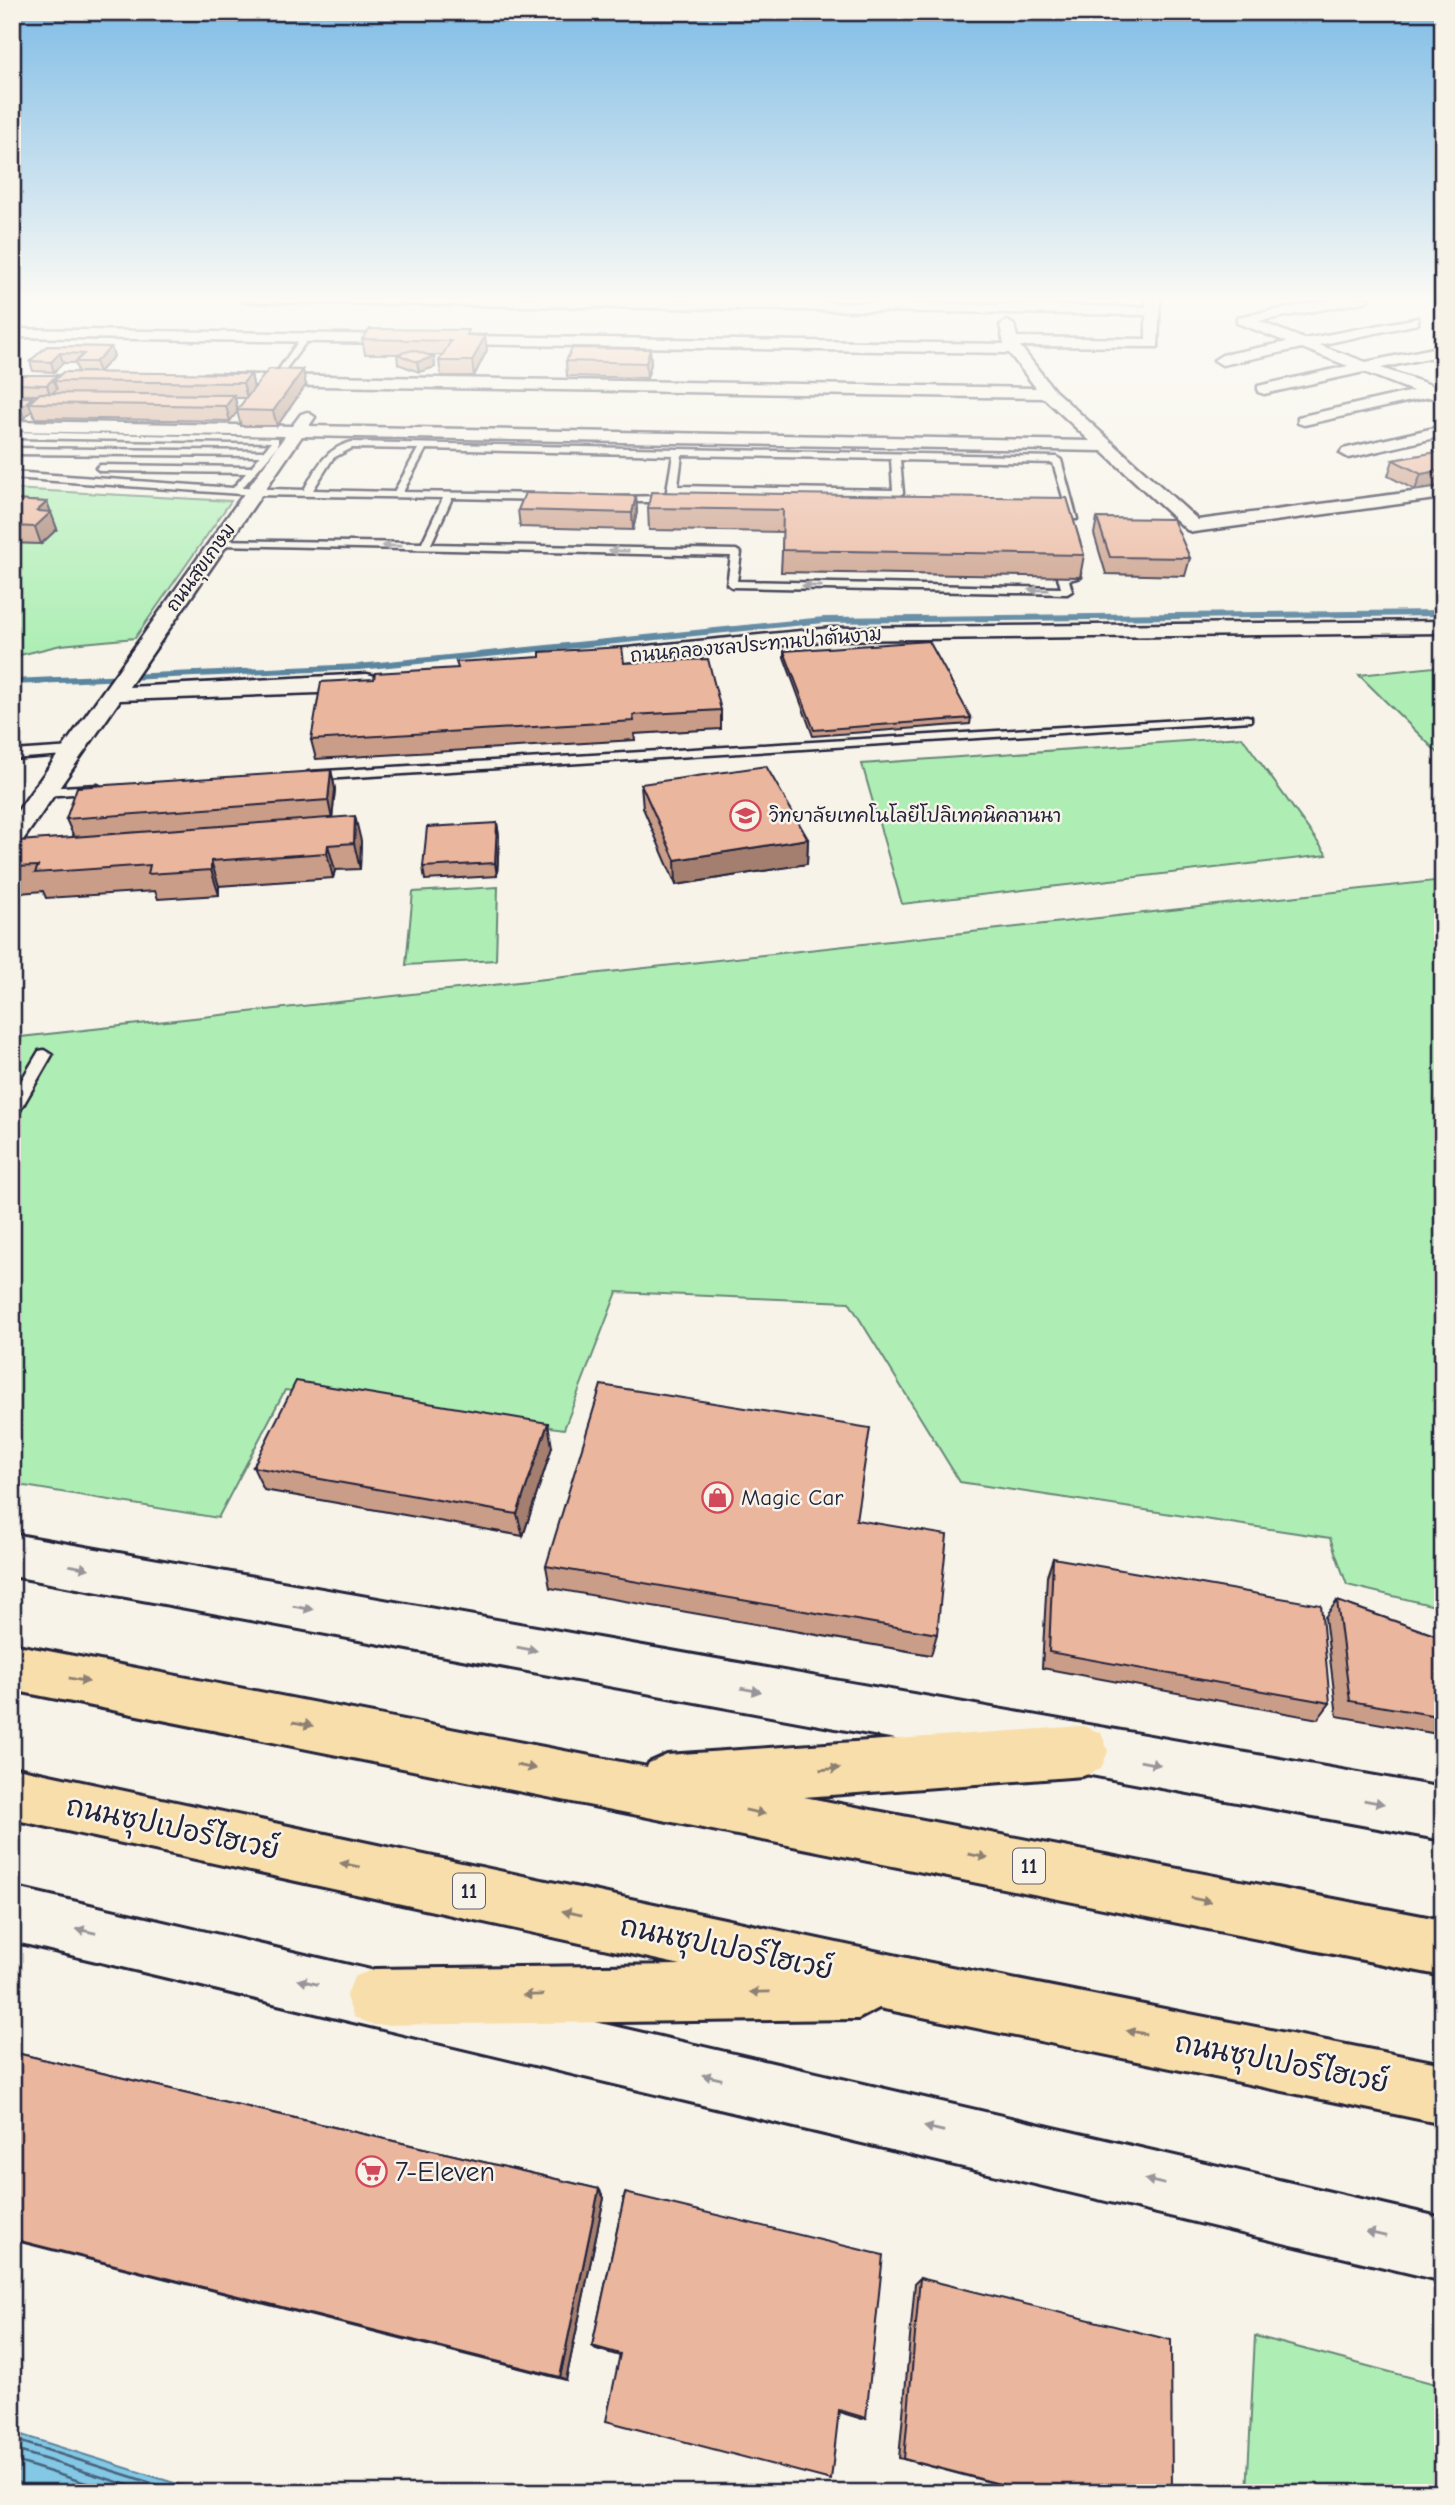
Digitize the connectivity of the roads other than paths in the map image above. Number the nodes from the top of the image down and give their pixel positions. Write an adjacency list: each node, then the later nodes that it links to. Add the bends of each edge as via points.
1 (308, 415): 6 (street, ถนนสุขเกษม)
2 (1072, 415): 9 (street)
3 (1329, 415): 4 (street)
4 (1304, 420)
5 (12, 426): 6 (street)
6 (297, 431): 9 (street); 22 (street, ถนนสุขเกษม)
7 (1443, 431): 13 (street)
8 (12, 435): 14 (lane, via 275,440)
9 (1105, 446): 24 (street, via 1194,526)
10 (424, 447): 12 (lane); 23 (lane, via 340,447 332,452); 25 (lane)
11 (12, 451): 14 (lane)
12 (678, 452): 15 (lane); 21 (lane)
13 (1349, 453)
14 (267, 454): 19 (lane)
15 (895, 457): 21 (lane, via 898,498); 30 (lane, via 1057,460 1074,517)
16 (12, 466): 17 (lane)
17 (66, 467)
18 (93, 468): 19 (lane)
19 (253, 470): 22 (lane)
20 (12, 475): 22 (lane)
21 (673, 489): 28 (lane, via 671,497 664,500)
22 (245, 491): 23 (lane); 34 (street, ถนนสุขเกษม)
23 (307, 493): 25 (lane)
24 (1443, 493)
25 (397, 494): 26 (lane)
26 (449, 495): 27 (lane); 33 (lane)
27 (557, 498)
28 (597, 498)
29 (1032, 516): 30 (lane)
30 (1059, 516): 31 (lane)
31 (1062, 528)
32 (1066, 541): 33 (lane, one-way to 33, via 1076,578 1063,578 1067,591 732,584 736,553)
33 (425, 547): 34 (lane, one-way to 34)
34 (214, 548): 35 (lane); 39 (street, ถนนสุขเกษม)
35 (566, 561)
36 (1443, 627): 37 (street, ถนนคลองชลประทานป่าตันงาม, via 832,634)
37 (555, 662)
38 (384, 680): 39 (street)
39 (112, 694): 41 (street, ถนนสุขเกษม)
40 (1247, 719): 43 (lane)
41 (72, 751): 42 (lane); 45 (street, ถนนสุขเกษม)
42 (12, 755)
43 (293, 777)
44 (113, 788): 45 (lane)
45 (44, 792): 46 (street, ถนนสุขเกษม)
46 (12, 838)
47 (44, 1055): 48 (lane)
48 (12, 1110)
49 (12, 1555): 51 (main road, one-way to 51)
50 (12, 1667): 52 (highway, 11, one-way to 52)
51 (1083, 1751): 52 (highway, one-way to 51); 54 (main road, one-way to 54)
52 (616, 1785): 56 (highway, 11, one-way to 56)
53 (12, 1793): 57 (highway, ถนนซุปเปอร์ไฮเวย์ / 11, one-way to 53)
54 (1443, 1814)
55 (12, 1914): 58 (main road, one-way to 55)
56 (1443, 1948)
57 (926, 1990): 58 (highway, one-way to 58); 59 (highway, ถนนซุปเปอร์ไฮเวย์ / 11, one-way to 57)
58 (374, 1997): 60 (main road, one-way to 58)
59 (1443, 2094)
60 (1443, 2250)

